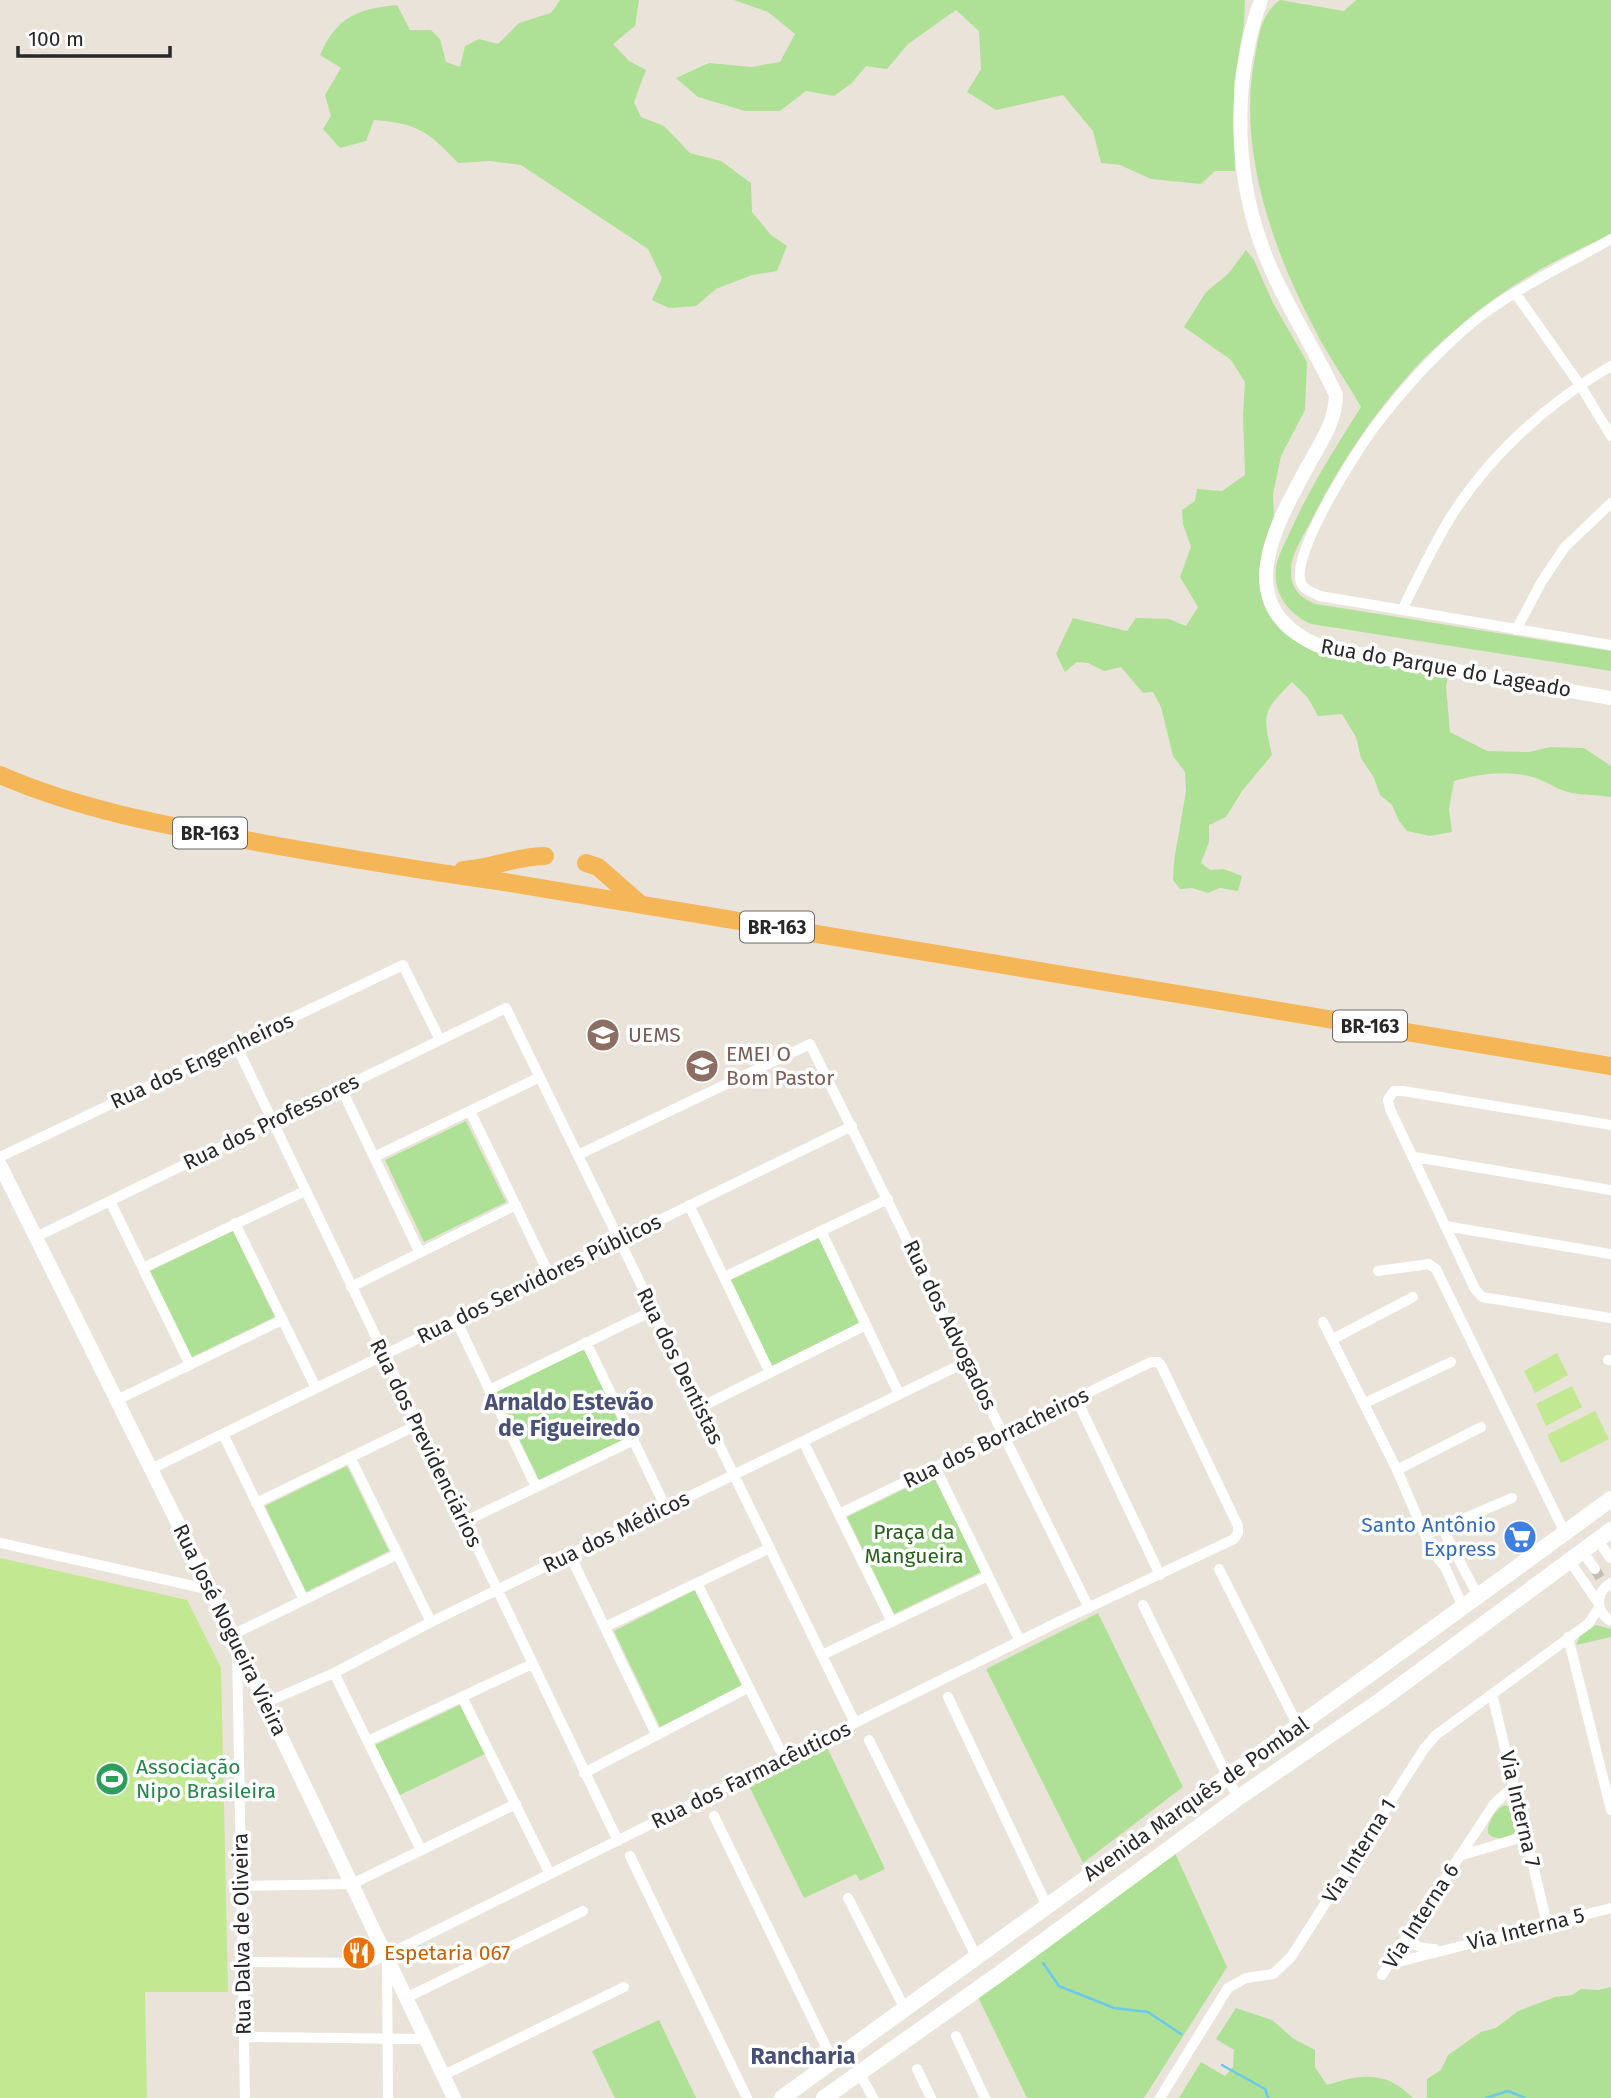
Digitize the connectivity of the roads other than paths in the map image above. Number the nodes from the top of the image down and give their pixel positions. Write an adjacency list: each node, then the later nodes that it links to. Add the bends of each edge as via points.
1 (1261, 0): 11 (street, Rua do Parque do Lageado, via 1241,97 1244,178 1272,271 1336,395 1328,432 1268,556 1265,578 1270,603 1282,623 1303,640 1324,648)
2 (1611, 239): 3 (street)
3 (1516, 294): 5 (street); 8 (street, via 1475,320 1390,408 1346,472 1306,543 1299,569 1301,584 1310,592)
4 (1611, 366): 5 (street)
5 (1580, 385): 6 (street); 8 (street, via 1520,432 1487,469 1453,514)
6 (1611, 436)
7 (1611, 503): 9 (street, via 1565,547)
8 (1402, 610): 9 (street)
9 (1516, 630): 10 (street)
10 (1611, 645)
11 (1611, 698)
12 (0, 775): 15 (highway, BR-163, via 62,799 137,819)
13 (545, 856): 15 (highway, via 476,870)
14 (586, 863): 16 (highway, via 598,867)
15 (424, 872): 16 (highway, BR-163)
16 (641, 904): 20 (highway, BR-163)
17 (506, 1008): 18 (street, Rua dos Professores); 21 (street, Rua dos Dentistas)
18 (440, 1040): 19 (street, Rua dos Engenheiros, via 403,965); 22 (street, Rua dos Professores)
19 (236, 1045): 24 (street, Rua dos Previdenciários); 28 (street, Rua dos Engenheiros)
20 (1611, 1066)
21 (540, 1077): 23 (street); 27 (street, Rua dos Dentistas)
22 (341, 1088): 24 (street, Rua dos Professores); 29 (street)
23 (470, 1111): 29 (street); 36 (street)
24 (272, 1122): 33 (street, Rua dos Previdenciários); 35 (street, Rua dos Professores)
25 (1611, 1125): 30 (street, via 1394,1091 1388,1100 1390,1109)
26 (852, 1126): 27 (street, Rua dos Advogados, via 810,1044); 34 (street, Rua dos Advogados); 37 (street, Rua dos Servidores Públicos)
27 (578, 1155): 42 (street, Rua dos Dentistas)
28 (0, 1157)
29 (374, 1157): 43 (street)
30 (1415, 1157): 32 (street); 39 (street)
31 (0, 1165): 41 (street, Rua José Nogueira Vieira)
32 (1611, 1190)
33 (305, 1191): 38 (street); 49 (street, Rua dos Previdenciários)
34 (888, 1199): 40 (street); 60 (street, Rua dos Advogados)
35 (110, 1201): 41 (street, Rua dos Professores); 45 (street)
36 (516, 1205): 43 (street); 47 (street)
37 (690, 1205): 42 (street, Rua dos Servidores Públicos); 48 (street)
38 (235, 1223): 45 (street); 53 (street)
39 (1445, 1226): 44 (street); 52 (street, via 1482,1297)
40 (821, 1231): 48 (street); 56 (street)
41 (36, 1237): 67 (street, Rua José Nogueira Vieira)
42 (619, 1240): 47 (street, Rua dos Servidores Públicos); 51 (street, Rua dos Dentistas)
43 (420, 1253): 49 (street)
44 (1611, 1254)
45 (143, 1268): 62 (street)
46 (1378, 1271): 91 (street, via 1429,1264 1436,1269)
47 (550, 1274): 54 (street, Rua dos Servidores Públicos)
48 (724, 1277): 63 (street)
49 (351, 1287): 59 (street, Rua dos Previdenciários)
50 (1413, 1297): 57 (street)
51 (654, 1310): 58 (street); 70 (street, Rua dos Dentistas)
52 (1611, 1318)
53 (282, 1320): 62 (street); 64 (street)
54 (456, 1320): 59 (street, Rua dos Servidores Públicos); 65 (street)
55 (1323, 1322): 57 (street)
56 (866, 1325): 63 (street); 66 (street)
57 (1333, 1339): 69 (street)
58 (586, 1342): 65 (street); 75 (street)
59 (384, 1355): 64 (street, Rua dos Servidores Públicos); 71 (street, Rua dos Previdenciários)
60 (968, 1361): 66 (street, Rua dos Médicos); 74 (street, Rua dos Advogados)
61 (1451, 1362): 69 (street)
62 (190, 1365): 67 (street)
63 (770, 1373): 70 (street)
64 (316, 1388): 73 (street, Rua dos Servidores Públicos)
65 (489, 1390): 82 (street)
66 (899, 1394): 76 (street, Rua dos Médicos)
67 (117, 1400): 79 (street, Rua José Nogueira Vieira)
68 (1077, 1400): 74 (street, Rua dos Borracheiros); 89 (street, Rua dos Borracheiros, via 1151,1362 1161,1365); 102 (street)
69 (1365, 1403): 80 (street)
70 (701, 1407): 81 (street, Rua dos Dentistas)
71 (417, 1424): 77 (street); 88 (street, Rua dos Previdenciários)
72 (1481, 1427): 80 (street)
73 (223, 1434): 79 (street, Rua dos Servidores Públicos); 85 (street)
74 (1003, 1435): 78 (street, Rua dos Borracheiros); 113 (street, Rua dos Advogados)
75 (634, 1440): 82 (street); 86 (street)
76 (803, 1441): 81 (street, Rua dos Médicos); 87 (street)
77 (350, 1457): 85 (street); 96 (street)
78 (935, 1468): 87 (street, Rua dos Borracheiros); 103 (street)
79 (151, 1469): 106 (street, Rua José Nogueira Vieira)
80 (1397, 1470): 92 (street)
81 (734, 1475): 86 (street, Rua dos Médicos); 95 (street, Rua dos Dentistas)
82 (537, 1487): 88 (street)
83 (1512, 1498): 90 (street)
84 (1611, 1499): 91 (main road, Avenida Marquês de Pombal)
85 (256, 1503): 109 (street)
86 (666, 1508): 97 (street, Rua dos Médicos)
87 (839, 1514): 116 (street)
88 (464, 1522): 107 (street, Rua dos Previdenciários)
89 (1238, 1526): 102 (street, Rua dos Farmacêuticos, via 1234,1539)
90 (1442, 1528): 92 (street); 108 (street)
91 (1564, 1534): 108 (main road, Avenida Marquês de Pombal)
92 (1425, 1535): 112 (street)
93 (1604, 1535): 98 (main road, Avenida Marquês de Pombal); 99 (street)
94 (0, 1543): 106 (street)
95 (770, 1548): 104 (street); 124 (street, Rua dos Dentistas)
96 (398, 1555): 109 (street); 115 (street)
97 (569, 1555): 107 (street, Rua dos Médicos); 119 (street)
98 (1576, 1556): 101 (street); 111 (street); 123 (main road, Avenida Marquês de Pombal)
99 (1610, 1558)
100 (1219, 1569): 135 (street)
101 (1595, 1569)
102 (1160, 1575): 113 (street, Rua dos Farmacêuticos)
103 (988, 1576): 116 (street); 122 (street)
104 (697, 1583): 119 (street); 128 (street)
105 (1606, 1583): 111 (street)
106 (211, 1590): 121 (street, Rua José Nogueira Vieira)
107 (497, 1590): 115 (street, Rua dos Médicos); 125 (street, Rua dos Previdenciários)
108 (1478, 1596): 112 (main road, Avenida Marquês de Pombal)
109 (304, 1600): 121 (street)
110 (1143, 1605): 141 (street)
111 (1599, 1606): 114 (street); 117 (street)
112 (1463, 1607): 118 (main road, Avenida Marquês de Pombal)
113 (1089, 1608): 122 (street, Rua dos Farmacêuticos)
114 (1611, 1621): 117 (street)
115 (431, 1622): 126 (street, Rua dos Médicos)
116 (892, 1622): 124 (street)
117 (1588, 1624): 120 (street, Via Interna 1)
118 (1436, 1626): 123 (main road); 127 (main road, Avenida Marquês de Pombal)
119 (605, 1627): 136 (street)
120 (1568, 1637): 129 (street, Via Interna 1); 145 (street)
121 (234, 1640): 133 (street, Rua José Nogueira Vieira); 156 (street, Rua Dalva de Oliveira)
122 (1020, 1641): 134 (street, Rua dos Farmacêuticos)
123 (1449, 1649): 132 (main road, Avenida Marquês de Pombal)
124 (822, 1655): 134 (street, Rua dos Dentistas)
125 (532, 1664): 130 (street); 140 (street, Rua dos Previdenciários)
126 (334, 1673): 133 (street, Rua dos Médicos); 138 (street)
127 (1367, 1678): 132 (main road); 135 (main road, Avenida Marquês de Pombal)
128 (749, 1686): 136 (street); 139 (street)
129 (1492, 1694): 142 (street, Via Interna 7); 191 (street, Via Interna 1, via 1424,1749 1291,1957 1273,1974 1247,1978 1228,1989)
130 (462, 1697): 138 (street); 144 (street)
131 (948, 1697): 158 (street)
132 (1381, 1700): 143 (main road, Avenida Marquês de Pombal)
133 (265, 1703): 155 (street, Rua José Nogueira Vieira)
134 (855, 1723): 139 (street, Rua dos Farmacêuticos)
135 (1298, 1726): 141 (main road, Avenida Marquês de Pombal)
136 (656, 1734): 140 (street)
137 (870, 1740): 165 (street)
138 (368, 1741): 151 (street)
139 (784, 1758): 149 (street, Rua dos Farmacêuticos)
140 (584, 1773): 149 (street, Rua dos Previdenciários)
141 (1227, 1777): 143 (street); 158 (main road, Avenida Marquês de Pombal)
142 (1514, 1786): 147 (street, Via Interna 6); 148 (street, Via Interna 7)
143 (1238, 1798): 172 (main road, Avenida Marquês de Pombal)
144 (516, 1804): 151 (street); 154 (street)
145 (1611, 1810)
146 (714, 1816): 178 (street)
147 (1476, 1830): 150 (street, via 1488,1841); 153 (street, Via Interna 6)
148 (1526, 1836): 150 (street, Via Interna 6); 161 (street, Via Interna 7)
149 (618, 1841): 154 (street, Rua dos Farmacêuticos)
150 (1503, 1844): 153 (street, Via Interna 6)
151 (421, 1850): 155 (street)
152 (631, 1856): 185 (street)
153 (1459, 1856): 162 (street, Via Interna 6)
154 (549, 1872): 164 (street, Rua dos Farmacêuticos)
155 (352, 1884): 156 (street); 164 (street, Rua José Nogueira Vieira)
156 (241, 1886): 166 (street, Rua Dalva de Oliveira)
157 (848, 1898): 173 (street)
158 (1047, 1906): 165 (main road, Avenida Marquês de Pombal)
159 (1611, 1908): 161 (street, Via Interna 5)
160 (583, 1911): 171 (street)
161 (1547, 1924): 163 (street, Via Interna 5)
162 (1409, 1935): 163 (street, Via Interna 5, via 1420,1948); 167 (street, Via Interna 6)
163 (1441, 1949): 167 (street, Via Interna 5)
164 (387, 1955): 166 (street, Rua dos Farmacêuticos, via 367,1963); 171 (street, Rua José Nogueira Vieira); 176 (street)
165 (976, 1956): 169 (main road, Avenida Marquês de Pombal)
166 (243, 1962): 175 (street, Rua Dalva de Oliveira)
167 (1390, 1964): 168 (street, Via Interna 6)
168 (1382, 1975)
169 (947, 1980): 172 (main road); 173 (main road, Avenida Marquês de Pombal)
170 (624, 1987): 181 (street)
171 (406, 1998): 177 (street, Rua José Nogueira Vieira)
172 (957, 2004): 180 (main road, Avenida Marquês de Pombal)
173 (905, 2009): 178 (main road, Avenida Marquês de Pombal)
174 (956, 2036): 190 (street)
175 (244, 2037): 176 (street); 182 (street, Rua Dalva de Oliveira)
176 (388, 2039): 177 (street); 183 (street)
177 (426, 2039): 181 (street, Rua José Nogueira Vieira)
178 (833, 2061): 186 (main road, Avenida Marquês de Pombal)
179 (917, 2069): 189 (street)
180 (859, 2072): 187 (main road, Avenida Marquês de Pombal); 188 (street)
181 (444, 2076): 184 (street, Rua José Nogueira Vieira)
182 (245, 2098)
183 (388, 2098)
184 (454, 2098)
185 (747, 2098)
186 (782, 2098)
187 (824, 2098)
188 (873, 2098)
189 (931, 2098)
190 (985, 2098)
191 (1160, 2098)

